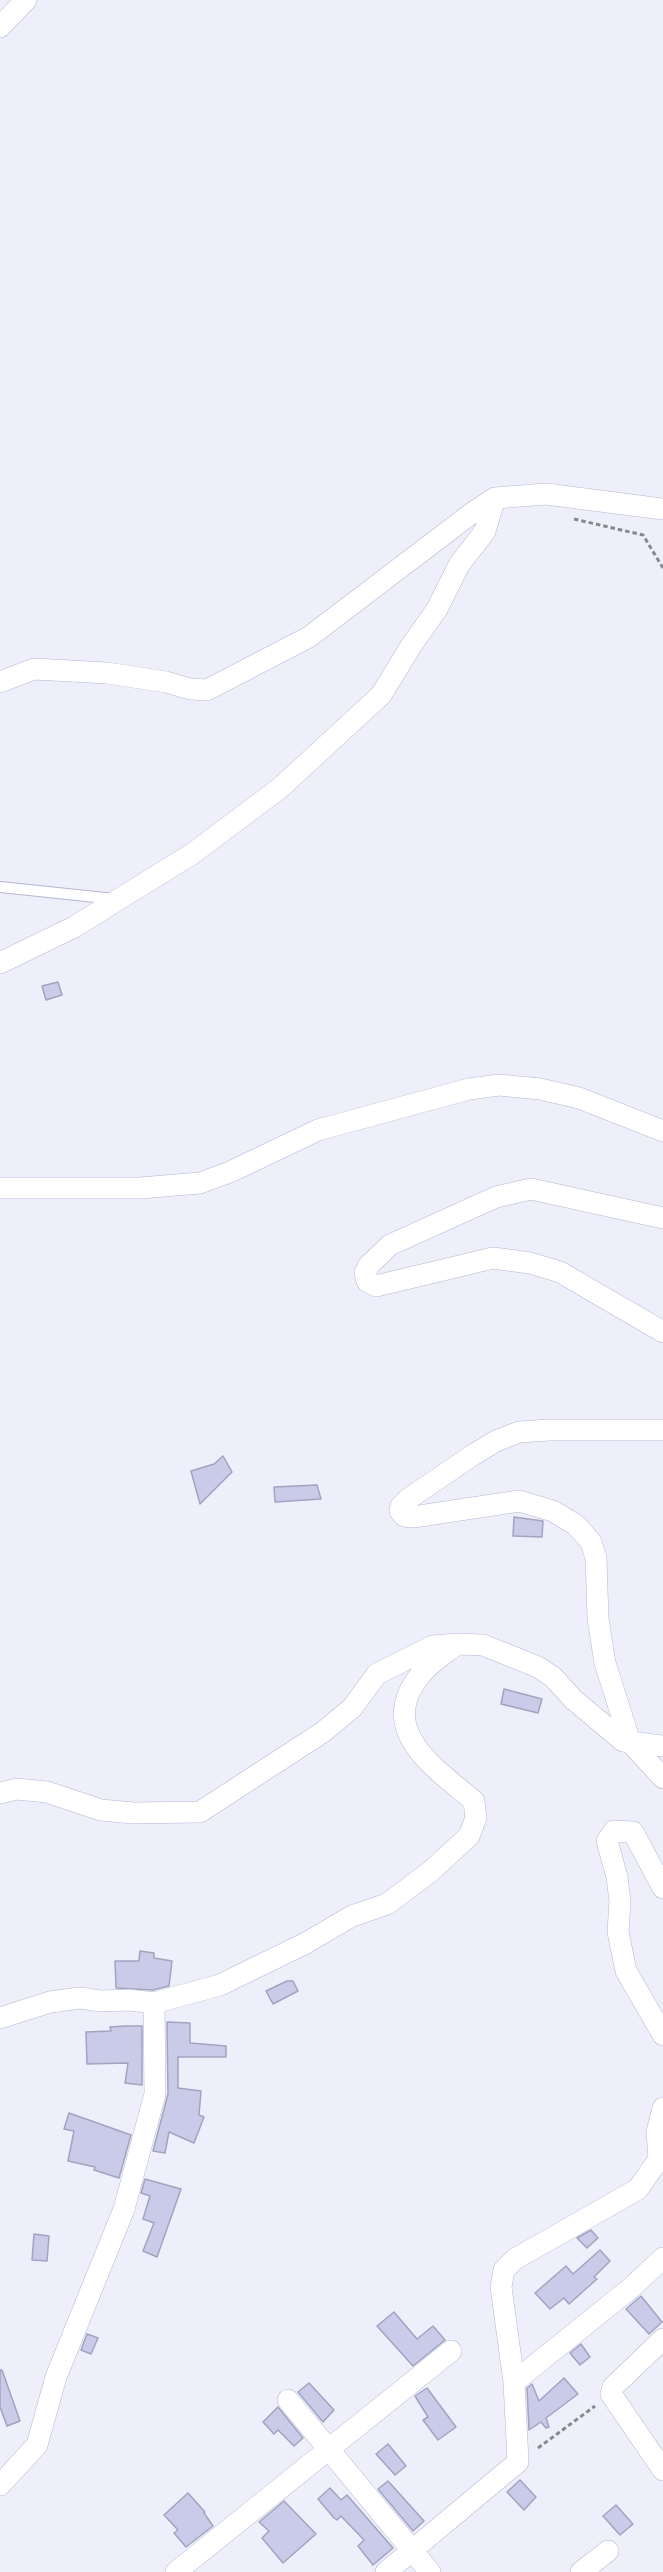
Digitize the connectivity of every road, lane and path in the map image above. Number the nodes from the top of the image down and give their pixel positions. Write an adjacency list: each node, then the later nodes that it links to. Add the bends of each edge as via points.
1 (26, 0): 2 (street)
2 (0, 27)
3 (495, 498): 4 (street, via 546,494); 7 (street, via 309,637 207,690 107,673 34,669); 9 (street, via 485,531 459,565 381,695 280,788 192,854)
4 (663, 509)
5 (572, 518): 6 (path, via 643,535)
6 (663, 568)
7 (0, 682)
8 (0, 887): 9 (lane)
9 (118, 900): 10 (street, via 74,927)
10 (0, 963)
11 (663, 1131): 12 (street, via 579,1098 499,1085 469,1089 318,1130 200,1183 140,1188)
12 (0, 1188)
13 (663, 1218): 14 (street, via 531,1189 496,1197 390,1245 365,1273 367,1281 376,1286 493,1258 530,1263 560,1272)
14 (663, 1332)
15 (663, 1430): 17 (street, via 519,1432 473,1455 408,1499 400,1511 413,1517 519,1501 553,1511 576,1525 591,1542 596,1558 598,1619 605,1663)
16 (457, 1644): 17 (street, via 483,1645 538,1667 623,1741); 20 (street, via 433,1646 376,1674 352,1708 323,1732 200,1812 101,1810 47,1792 17,1789); 22 (street, via 422,1673 408,1697 404,1714 408,1732 421,1756 474,1801 476,1818 469,1836 387,1904 352,1916 220,1985)
17 (630, 1742): 18 (street); 19 (street)
18 (663, 1746)
19 (663, 1778)
20 (0, 1793)
21 (663, 1888): 24 (street, via 633,1832 614,1831 607,1841 617,1877 618,1932 626,1971)
22 (154, 2003): 23 (street, via 80,1998 50,2002); 35 (street, via 155,2094 124,2209 56,2377 38,2445)
23 (0, 2018)
24 (663, 2035)
25 (662, 2113): 29 (street, via 657,2132 658,2159 638,2189 515,2259 504,2270 501,2287)
26 (663, 2258): 29 (street)
27 (663, 2339): 30 (street, via 613,2387)
28 (451, 2351): 32 (street)
29 (514, 2382): 33 (street)
30 (611, 2394): 33 (path); 34 (street)
31 (288, 2400): 32 (street)
32 (328, 2449): 36 (street); 38 (street)
33 (518, 2462): 36 (street)
34 (663, 2469)
35 (0, 2484)
36 (412, 2551): 39 (street); 40 (street)
37 (608, 2551): 41 (street)
38 (177, 2572)
39 (386, 2572)
40 (430, 2572)
41 (581, 2572)

